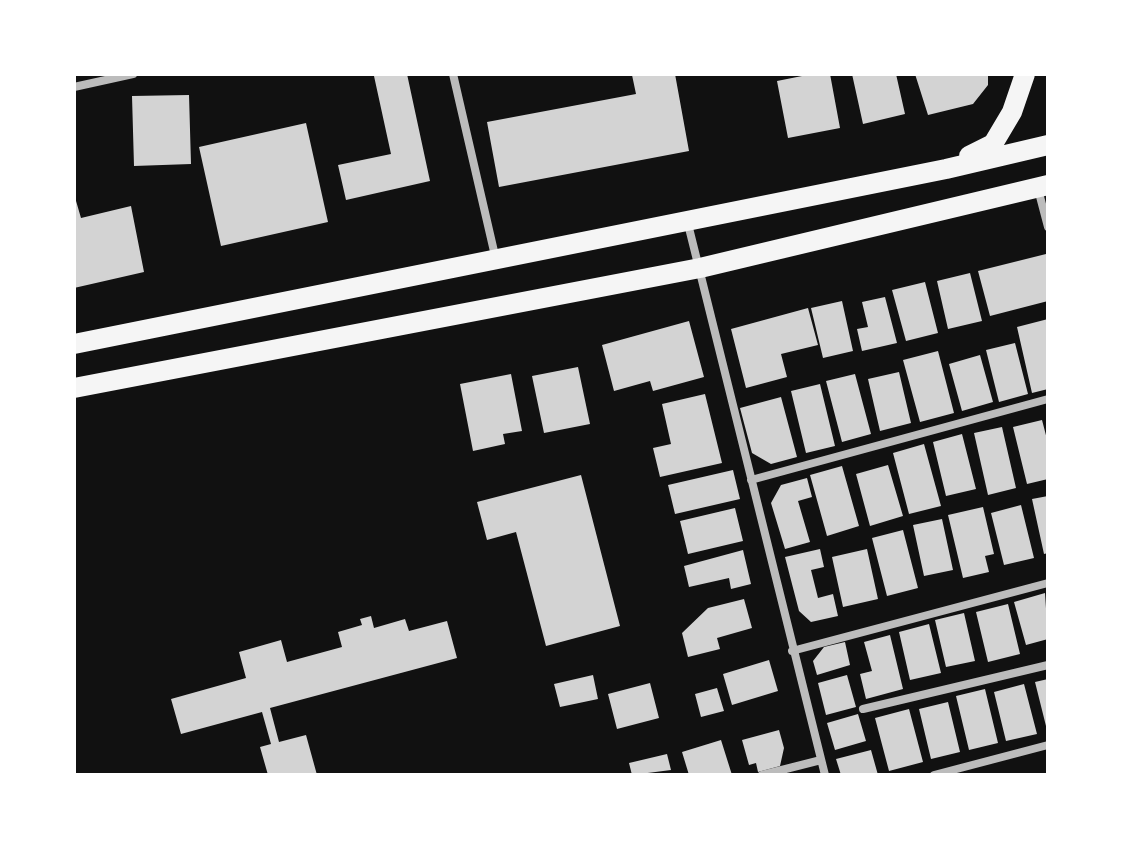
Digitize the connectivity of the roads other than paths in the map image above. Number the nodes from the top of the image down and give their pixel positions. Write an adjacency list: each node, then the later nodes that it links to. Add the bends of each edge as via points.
1 (133, 74): 4 (street)
2 (453, 74): 10 (street)
3 (1025, 74): 6 (main road, via 993,144)
4 (74, 87)
5 (1048, 145): 6 (main road)
6 (946, 169): 8 (main road)
7 (1043, 187): 9 (street); 11 (main road)
8 (686, 219): 10 (main road); 11 (street)
9 (1048, 227)
10 (496, 260): 12 (main road)
11 (700, 268): 13 (main road); 15 (street)
12 (74, 344)
13 (74, 388)
14 (1048, 399): 15 (street)
15 (751, 480): 17 (street)
16 (1048, 583): 17 (street)
17 (792, 651): 21 (street)
18 (1048, 665): 19 (street)
19 (863, 709)
20 (1048, 745): 24 (street)
21 (821, 760): 22 (street); 23 (street)
22 (762, 775)
23 (825, 775)
24 (934, 775)

